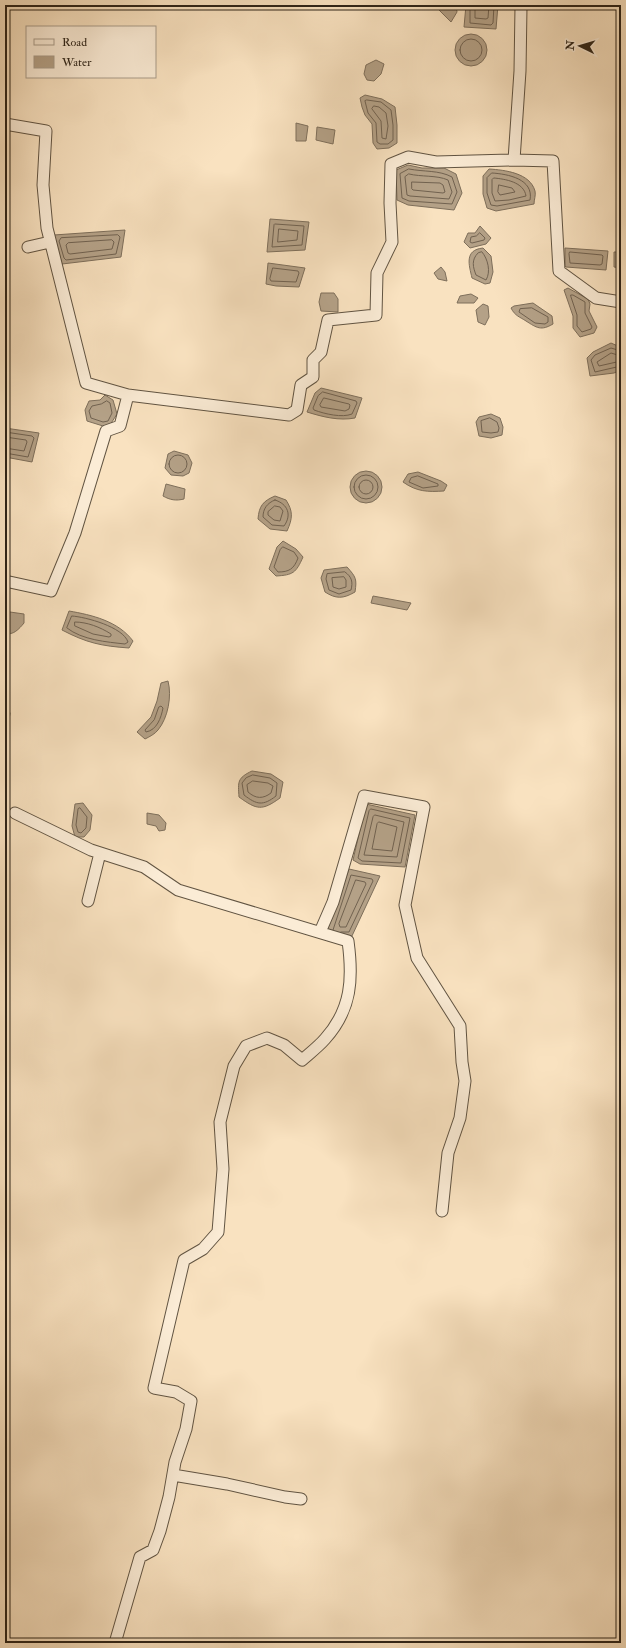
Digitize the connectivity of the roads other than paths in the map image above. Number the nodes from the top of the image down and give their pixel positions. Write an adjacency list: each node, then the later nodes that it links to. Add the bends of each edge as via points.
1 (519, 5): 3 (street, via 520,71)
2 (5, 124): 4 (street, via 46,131 43,185)
3 (514, 160): 6 (street, via 553,161 559,271 596,298); 7 (street, via 436,162 408,157 391,164 392,242 377,273 376,315 328,320 321,352 313,360 313,377 301,385 297,410 289,415)
4 (50, 242): 5 (street); 7 (street, via 86,383)
5 (28, 247)
6 (621, 302)
7 (128, 396): 8 (street, via 120,426 106,431 75,533 51,591)
8 (5, 581)
9 (15, 813): 10 (street)
10 (100, 853): 11 (street); 12 (street, via 144,867 178,890)
11 (88, 901)
12 (320, 932): 13 (street, via 333,902 364,796 424,807 405,906 417,958 460,1026 465,1081 460,1118 448,1153); 14 (street, via 348,941 352,966 347,1001 326,1039 302,1060 284,1045 267,1038 246,1046 234,1066 220,1122 223,1169 218,1232 203,1249 184,1260 154,1388 176,1392 191,1400)
13 (442, 1211)
14 (173, 1475): 15 (street); 16 (street, via 154,1550 140,1557)
15 (301, 1499)
16 (115, 1643)

